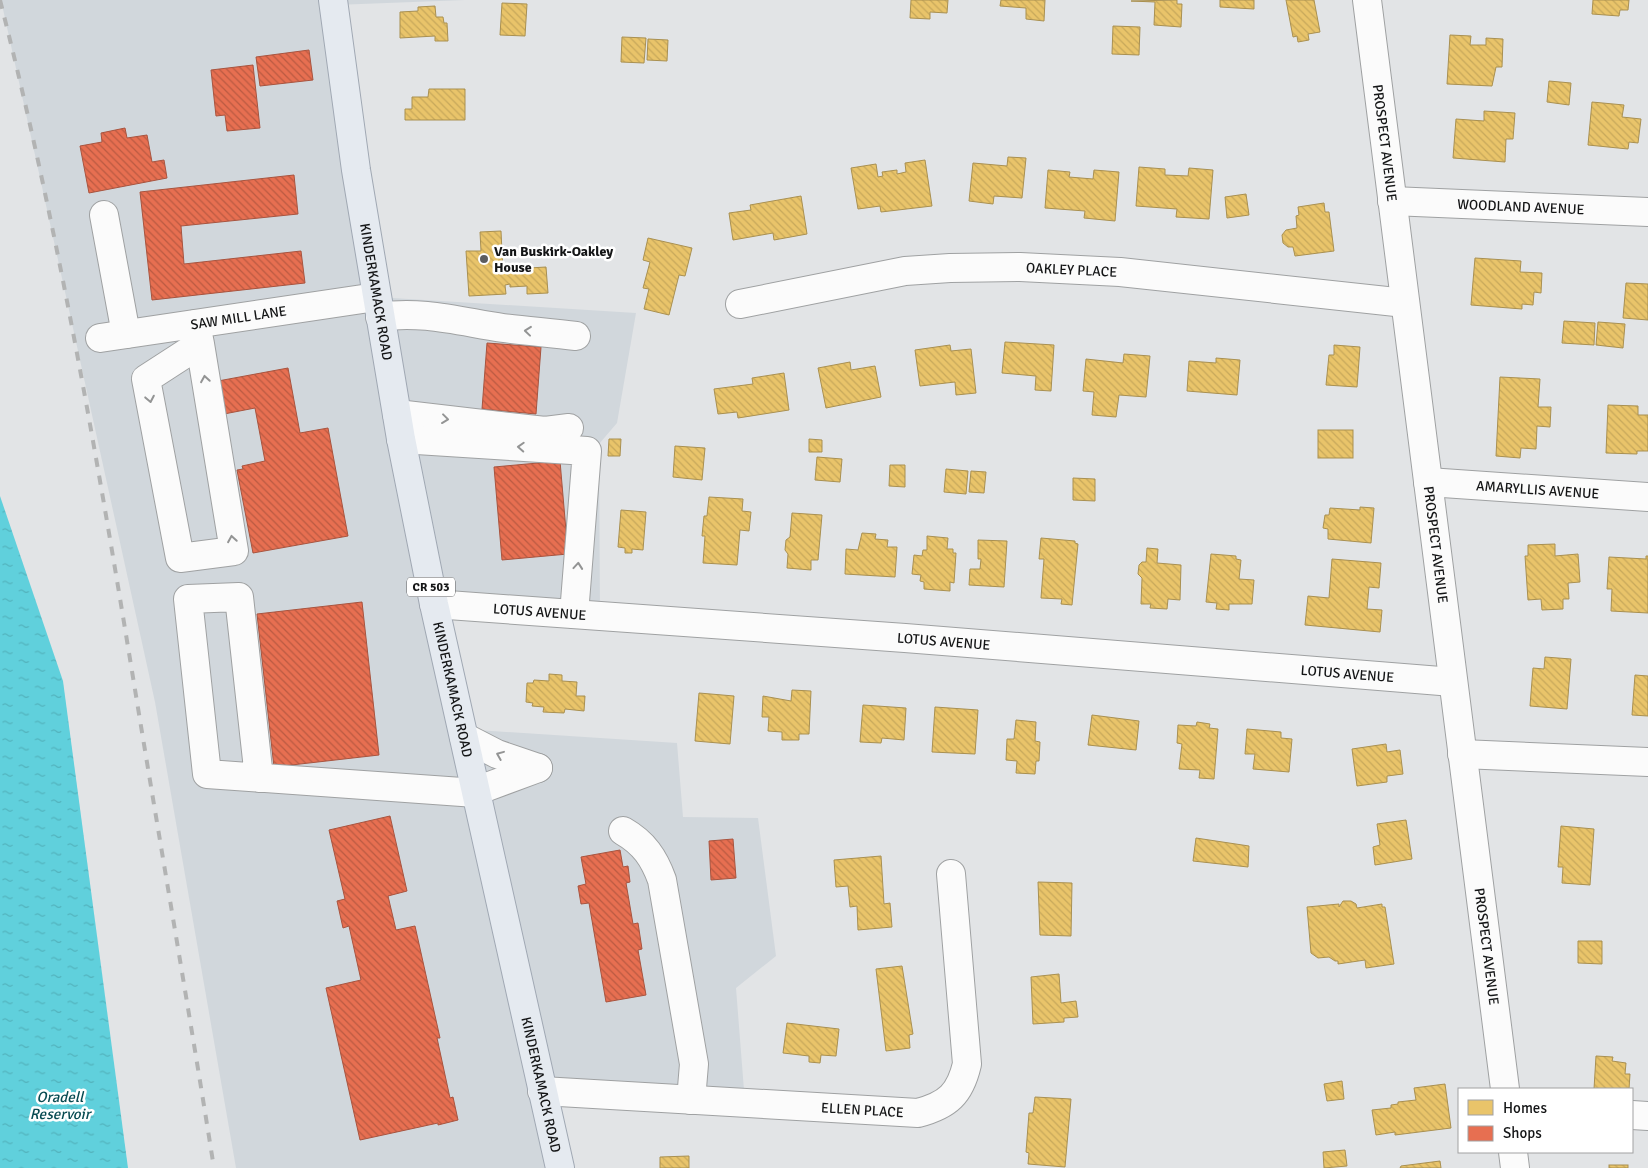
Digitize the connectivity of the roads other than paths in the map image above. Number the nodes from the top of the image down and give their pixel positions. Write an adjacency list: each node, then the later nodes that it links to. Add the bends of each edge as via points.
1 (333, 0): 8 (main road, KINDERKAMACK ROAD / CR 503)
2 (1367, 0): 3 (street, PROSPECT AVENUE)
3 (1392, 201): 4 (street, WOODLAND AVENUE); 6 (street, PROSPECT AVENUE)
4 (1648, 212)
5 (104, 215): 9 (street, SAW MILL LANE, via 113,336)
6 (1405, 302): 7 (street, OAKLEY PLACE, via 1120,272 1020,267 905,271); 13 (street, PROSPECT AVENUE)
7 (740, 304)
8 (378, 307): 9 (street, SAW MILL LANE); 10 (street, SAW MILL LANE, one-way to 8, via 398,314); 11 (main road, KINDERKAMACK ROAD / CR 503)
9 (198, 334): 9 (street, one-way to 9, via 146,379 180,558 234,551)
10 (576, 336)
11 (399, 427): 12 (street, one-way to 12, via 545,431); 15 (main road, KINDERKAMACK ROAD / CR 503); 16 (street, one-way to 11, via 587,451)
12 (569, 428)
13 (1428, 482): 14 (street, AMARYLLIS AVENUE); 17 (street, PROSPECT AVENUE)
14 (1648, 497)
15 (434, 604): 16 (street, LOTUS AVENUE); 18 (main road, KINDERKAMACK ROAD / CR 503)
16 (574, 614): 17 (street, LOTUS AVENUE)
17 (1453, 682): 19 (street, PROSPECT AVENUE)
18 (464, 737): 22 (main road, KINDERKAMACK ROAD / CR 503); 22 (street, one-way to 18, via 538,768 497,754)
19 (1462, 754): 20 (street); 25 (street, PROSPECT AVENUE)
20 (1648, 762)
21 (259, 778): 21 (street, via 207,774 188,599 240,597); 22 (street)
22 (476, 792): 26 (main road, KINDERKAMACK ROAD / CR 503)
23 (624, 831): 27 (street, via 642,843 656,863 662,880 694,1064)
24 (951, 874): 27 (street, ELLEN PLACE, via 967,1064 963,1080 953,1096 938,1108 918,1113)
25 (1505, 1088)
26 (542, 1091): 27 (street, ELLEN PLACE); 31 (main road, KINDERKAMACK ROAD / CR 503)
27 (691, 1100)
28 (1633, 1115): 29 (street)
29 (1648, 1116)
30 (1513, 1153): 32 (street)
31 (560, 1168)
32 (1515, 1168)

